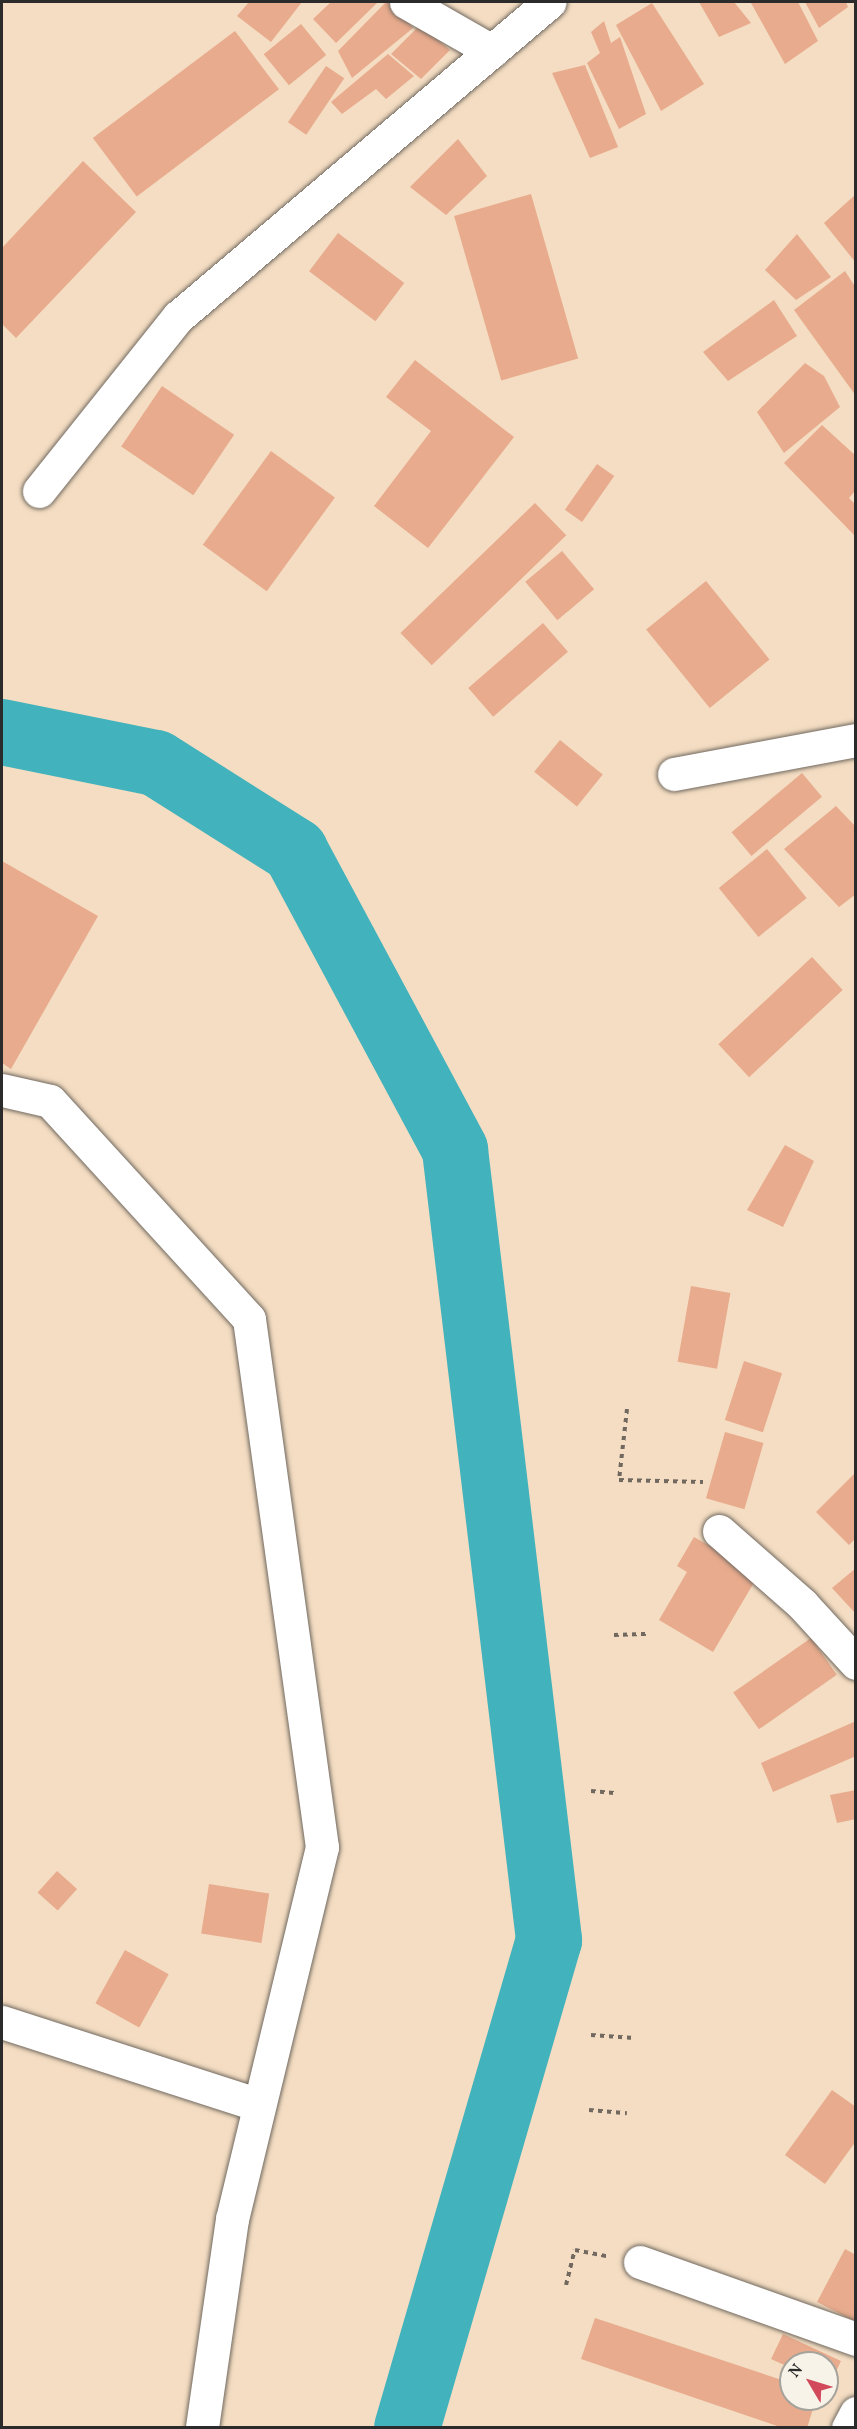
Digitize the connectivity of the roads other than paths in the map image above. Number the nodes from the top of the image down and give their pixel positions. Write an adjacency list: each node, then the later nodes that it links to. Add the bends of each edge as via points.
1 (406, 2): 3 (street)
2 (550, 2): 3 (street)
3 (492, 51): 4 (street, via 178,317)
4 (39, 491)
5 (855, 740): 6 (street)
6 (674, 774)
7 (2, 1090): 11 (street, via 50,1101 249,1319 321,1847)
8 (719, 1531): 9 (street, via 802,1604)
9 (855, 1663)
10 (2, 2022): 11 (street)
11 (259, 2105): 15 (street, via 232,2218)
12 (640, 2262): 13 (street)
13 (855, 2339)
14 (855, 2413): 16 (street)
15 (202, 2427)
16 (848, 2427)

